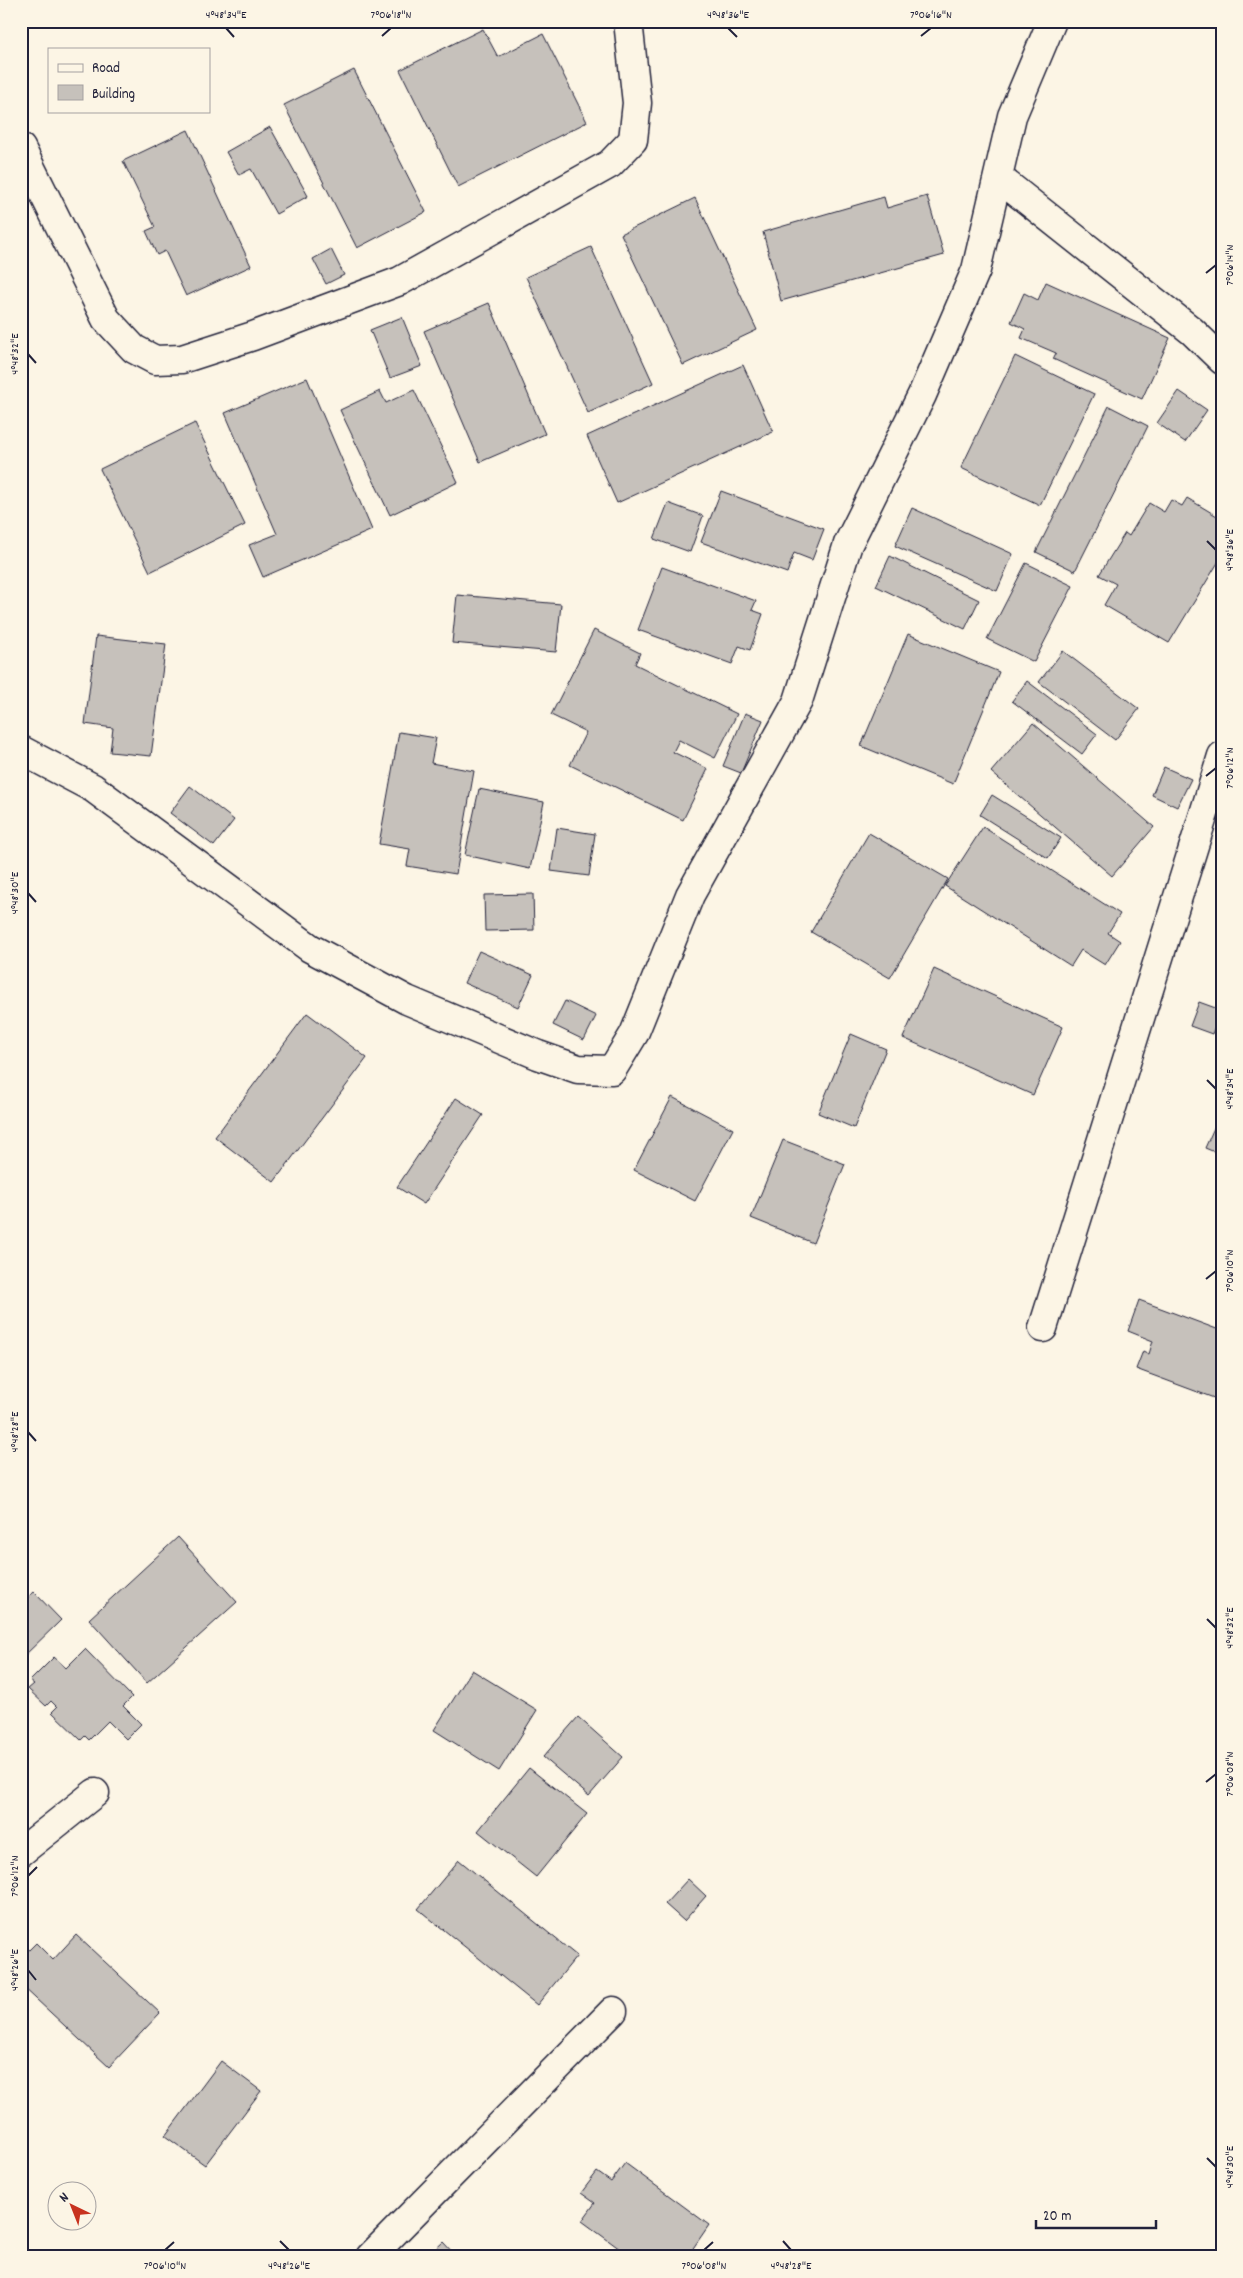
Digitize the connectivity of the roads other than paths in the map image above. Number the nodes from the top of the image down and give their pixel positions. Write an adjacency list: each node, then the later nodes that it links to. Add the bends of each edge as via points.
1 (628, 21): 3 (street, via 637,102 633,140 610,164 400,281 182,359 155,360 134,349 106,319)
2 (1052, 21): 4 (street, via 1012,116)
3 (21, 148)
4 (999, 178): 5 (street, via 1192,331); 6 (street, via 976,270 922,395 848,544 798,700 690,895 634,1034 612,1070 578,1069 538,1055 407,1000 310,948 93,788)
5 (1222, 360)
6 (21, 750)
7 (1222, 756): 8 (street)
8 (1043, 1328)
9 (95, 1793): 10 (street)
10 (21, 1852)
11 (614, 2011): 12 (street)
12 (370, 2257)

